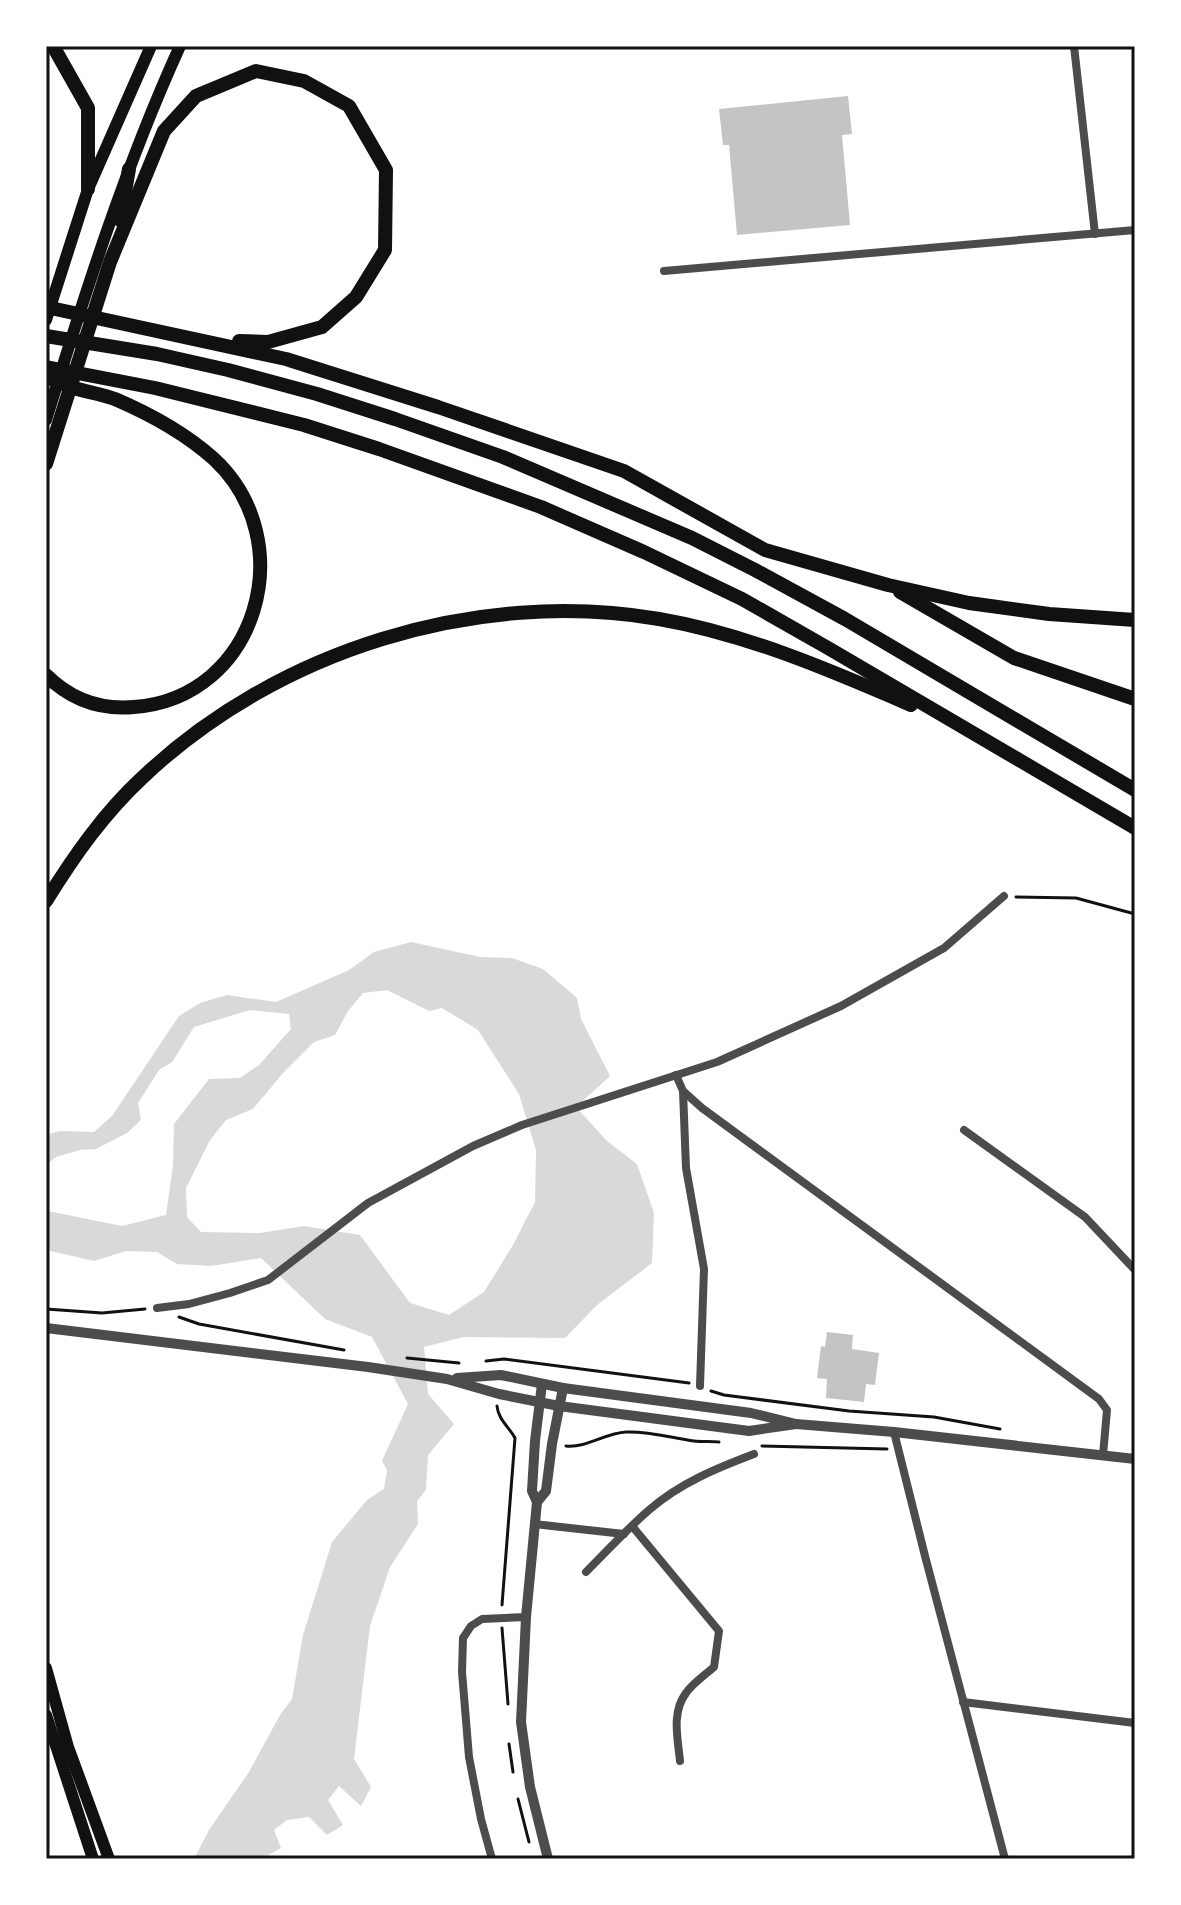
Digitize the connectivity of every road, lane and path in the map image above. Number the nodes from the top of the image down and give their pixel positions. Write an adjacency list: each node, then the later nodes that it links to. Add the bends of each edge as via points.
1 (53, 46): 6 (highway, via 88,108)
2 (151, 46): 6 (main road)
3 (180, 46): 5 (main road)
4 (1074, 46): 8 (street)
5 (129, 169): 9 (highway)
6 (88, 189): 12 (main road)
7 (1135, 230): 8 (street)
8 (1095, 234): 10 (street)
9 (107, 256): 14 (highway, via 164,131 196,96 256,71 304,81 349,106 386,170 385,250 356,297 322,327 268,342); 17 (main road, via 82,304); 18 (highway)
10 (664, 271)
11 (46, 307): 14 (highway)
12 (46, 320)
13 (46, 336): 24 (highway, via 228,370 503,457 755,570)
14 (203, 340): 19 (highway, via 286,359 624,471 765,550)
15 (46, 367): 23 (highway, via 304,425 541,507 742,599)
16 (46, 376): 21 (highway, via 113,398 172,428 215,460 243,497 254,524 260,575 240,644 189,693 144,706 103,707 78,699)
17 (46, 420)
18 (46, 464)
19 (888, 585): 20 (highway, via 969,603); 22 (highway, via 1014,658)
20 (1135, 620)
21 (46, 675)
22 (1135, 699)
23 (971, 731): 25 (highway); 27 (highway, via 783,653 658,619 566,612 467,619 327,657 246,699 142,777 86,841)
24 (1135, 790)
25 (1135, 828)
26 (1004, 896): 28 (path, via 1076,898); 29 (street, via 944,948 841,1006)
27 (46, 901)
28 (1135, 914)
29 (676, 1075): 30 (street); 33 (street, via 473,1146 368,1203 268,1280)
30 (683, 1091): 42 (street, via 686,1168 704,1269); 55 (street, via 1099,1399 1107,1410)
31 (964, 1130): 32 (street, via 1085,1217)
32 (1135, 1270)
33 (157, 1308): 34 (path, via 102,1313); 36 (path, via 199,1324)
34 (46, 1309)
35 (46, 1328): 40 (street)
36 (357, 1352)
37 (443, 1362): 39 (path)
38 (477, 1363): 42 (path, via 504,1359)
39 (468, 1364)
40 (447, 1379): 41 (street, via 501,1375); 44 (street)
41 (542, 1384): 43 (street); 45 (street)
42 (700, 1386): 48 (path, via 724,1395)
43 (563, 1388): 46 (street); 47 (street)
44 (499, 1394): 45 (street); 50 (path, via 497,1411 515,1438)
45 (539, 1402): 46 (street); 50 (street)
46 (559, 1406): 47 (street, via 749,1431); 52 (street)
47 (796, 1424): 49 (street)
48 (1000, 1429)
49 (894, 1432): 53 (street); 55 (street)
50 (535, 1441): 57 (street, via 532,1491)
51 (729, 1443): 52 (path, via 622,1432 585,1444)
52 (552, 1444): 57 (street, via 546,1491)
53 (898, 1449): 54 (path); 64 (street)
54 (755, 1450): 59 (street, via 688,1483)
55 (1103, 1455): 56 (street)
56 (1135, 1459)
57 (537, 1502): 58 (street)
58 (534, 1524): 60 (street); 62 (street)
59 (632, 1526): 60 (street); 67 (street, via 719,1631 714,1667 686,1692 679,1706)
60 (624, 1534): 61 (street)
61 (586, 1572)
62 (526, 1617): 70 (street, via 482,1619 463,1638 469,1757); 71 (street, via 521,1722)
63 (46, 1668): 69 (main road)
64 (963, 1702): 66 (street); 72 (street)
65 (46, 1715): 68 (main road)
66 (1135, 1723)
67 (680, 1761)
68 (93, 1859)
69 (109, 1859)
70 (492, 1859)
71 (548, 1859)
72 (1005, 1859)

